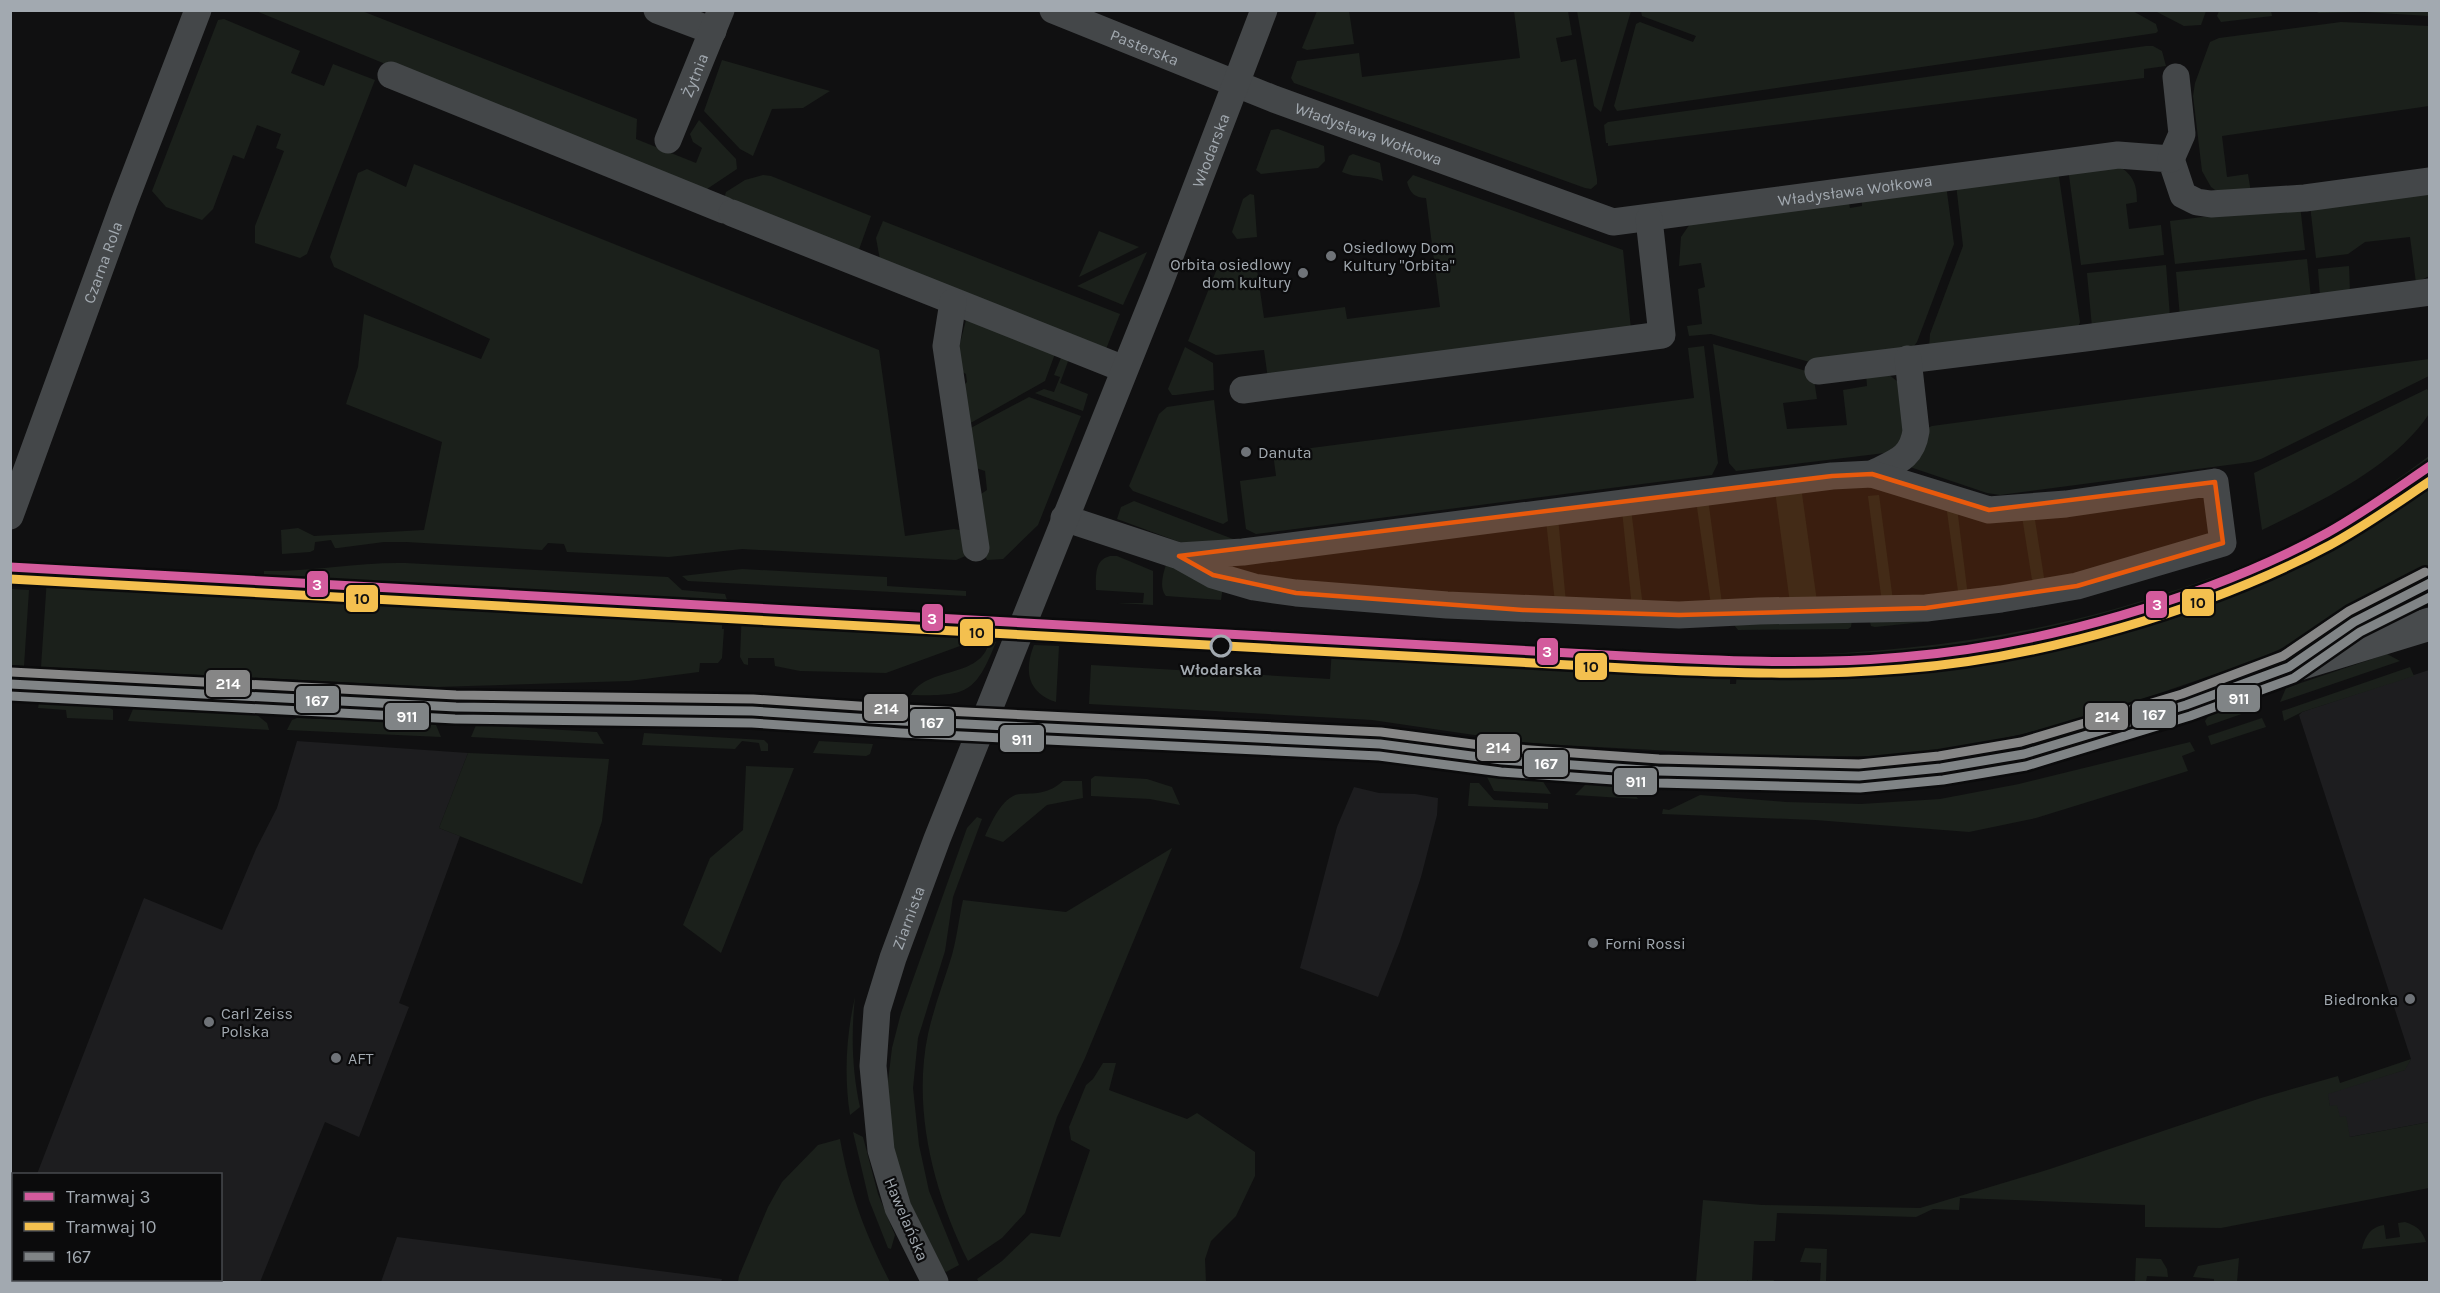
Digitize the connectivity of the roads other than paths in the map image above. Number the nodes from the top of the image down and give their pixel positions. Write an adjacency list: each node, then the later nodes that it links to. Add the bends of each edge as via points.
1 (198, 10): 21 (street, Czarna Rola, via 123,203)
2 (657, 10): 5 (street)
3 (1053, 10): 8 (street, Pasterska)
4 (1264, 10): 8 (street, Włodarska)
5 (717, 21): 10 (street, Żytnia)
6 (391, 75): 15 (street)
7 (2176, 77): 11 (street, via 2182,134)
8 (1236, 84): 9 (street, Pasterska); 17 (street, Włodarska)
9 (1274, 99): 13 (street, Władysława Wołkowa, via 1613,222)
10 (668, 140)
11 (2171, 159): 12 (street, via 2183,195 2204,203 2305,198); 13 (street, Władysława Wołkowa, via 2118,155)
12 (2430, 182)
13 (1649, 219): 19 (street, via 1662,335)
14 (2430, 291): 16 (street)
15 (953, 302): 17 (street); 23 (street, via 946,346)
16 (1908, 359): 18 (street); 20 (street, via 1915,442 1906,456)
17 (1124, 369): 22 (street, Włodarska)
18 (1818, 371)
19 (1243, 390)
20 (1872, 474): 24 (street, via 1244,552); 24 (street, via 1989,510 2066,504 2215,482 2223,543 2077,586 2001,599 1918,608 1679,615 1523,610 1296,593 1254,587 1213,575)
21 (10, 516)
22 (1064, 518): 24 (street); 29 (street, Włodarska)
23 (976, 548)
24 (1179, 556)
25 (2430, 583): 27 (street, via 2354,622)
26 (2430, 624): 27 (street)
27 (2289, 667): 29 (street, via 2134,722 2024,754 1859,776 1647,770 1513,761 1380,744)
28 (10, 684): 29 (street, via 444,706 752,711)
29 (983, 724): 30 (street, Ziarnista, via 912,904 877,1010 873,1066)
30 (877, 1119): 31 (street, Hawelańska, via 895,1199)
31 (935, 1282)

